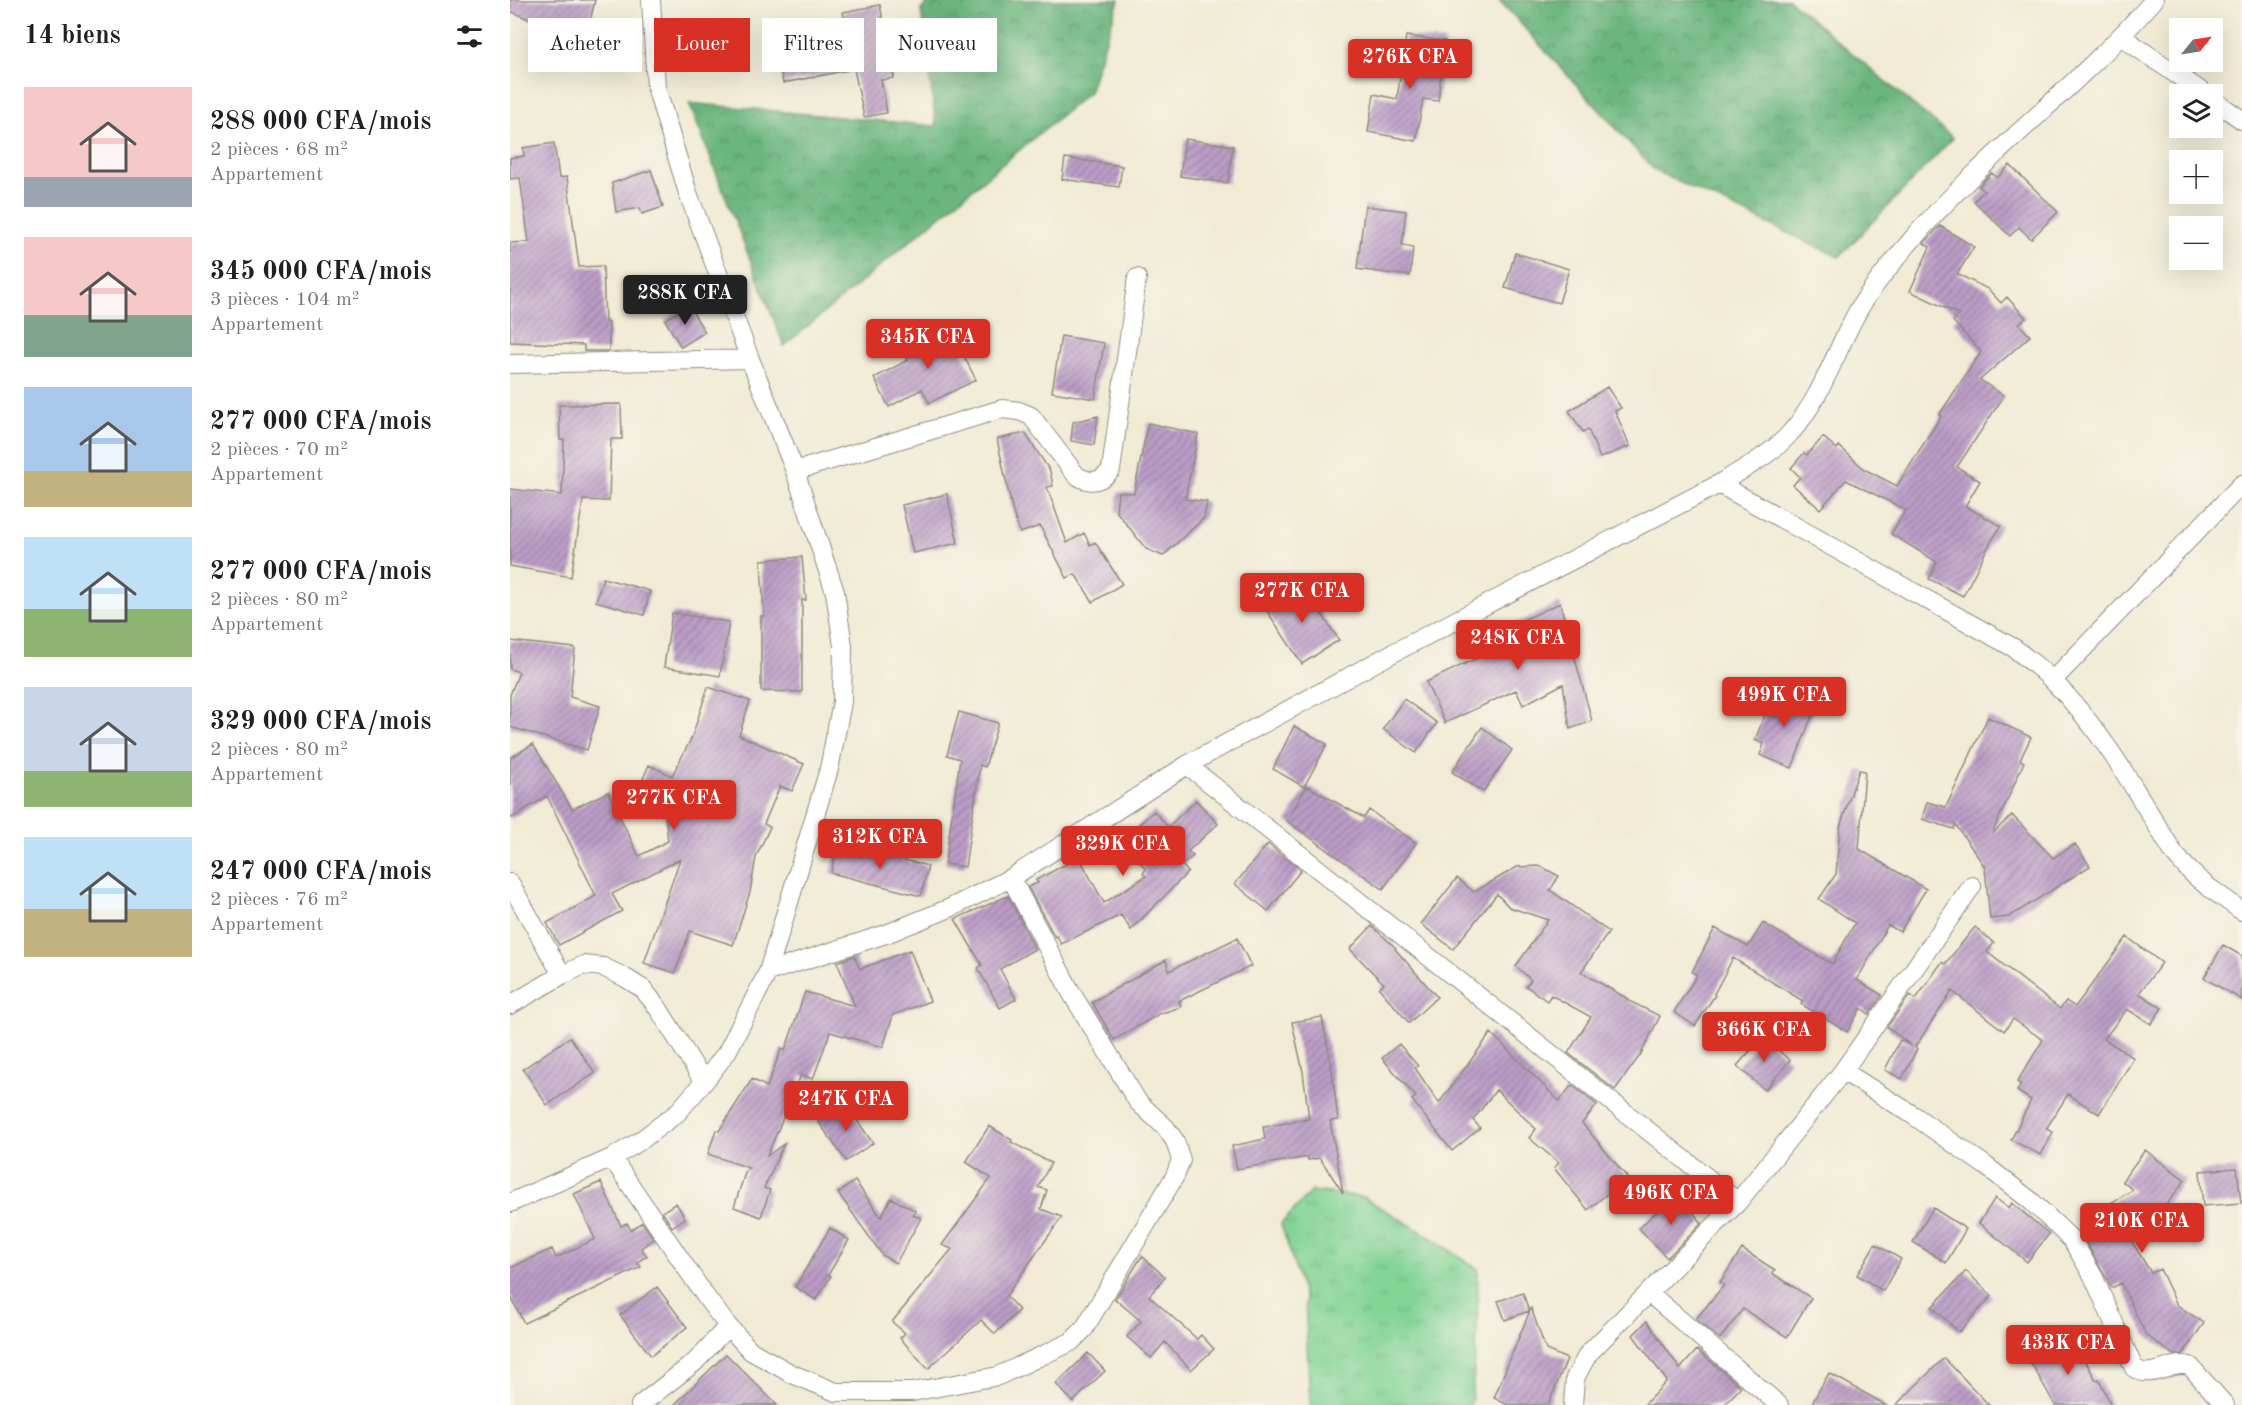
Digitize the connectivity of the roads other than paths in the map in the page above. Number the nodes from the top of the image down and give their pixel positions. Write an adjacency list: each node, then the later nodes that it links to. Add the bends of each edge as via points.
1 (651, 0): 8 (street, via 656,87 688,193)
2 (2154, 0): 3 (street)
3 (2122, 37): 4 (street); 11 (street, via 1969,177 1863,303 1810,408 1792,432)
4 (2190, 84)
5 (2223, 107): 6 (street)
6 (2242, 120)
7 (1137, 278): 10 (street, via 1111,470 1104,478 1086,482 1076,475 1031,417 1002,409)
8 (750, 359): 9 (street); 10 (street)
9 (510, 364)
10 (795, 471): 19 (street, via 835,592 843,646 842,702 829,769)
11 (1719, 484): 13 (street, via 2014,648); 14 (street)
12 (2242, 484): 13 (street)
13 (2053, 680): 18 (street, via 2117,760 2184,866 2197,879)
14 (1187, 765): 15 (street); 25 (street)
15 (1011, 878): 19 (street, via 885,934); 28 (street, via 1072,994 1138,1102 1175,1141 1181,1160 1084,1329 1071,1342 998,1376 912,1392 836,1392 751,1351)
16 (510, 884): 20 (street)
17 (1972, 886): 22 (street)
18 (2238, 901)
19 (768, 972): 23 (street, via 727,1052)
20 (562, 975): 21 (street); 23 (street, via 584,965 603,967 642,989)
21 (510, 1005)
22 (1843, 1071): 25 (street); 32 (street, via 1986,1166 2072,1240 2093,1276 2134,1368 2151,1374 2183,1364 2190,1366)
23 (704, 1082): 24 (street, via 677,1113)
24 (612, 1158): 26 (street); 28 (street)
25 (1738, 1202): 27 (street)
26 (510, 1203)
27 (1649, 1293): 30 (street, via 1588,1354 1575,1378); 31 (street)
28 (728, 1326): 29 (street, via 695,1362)
29 (640, 1405)
30 (1573, 1405)
31 (1779, 1405)
32 (2225, 1405)

